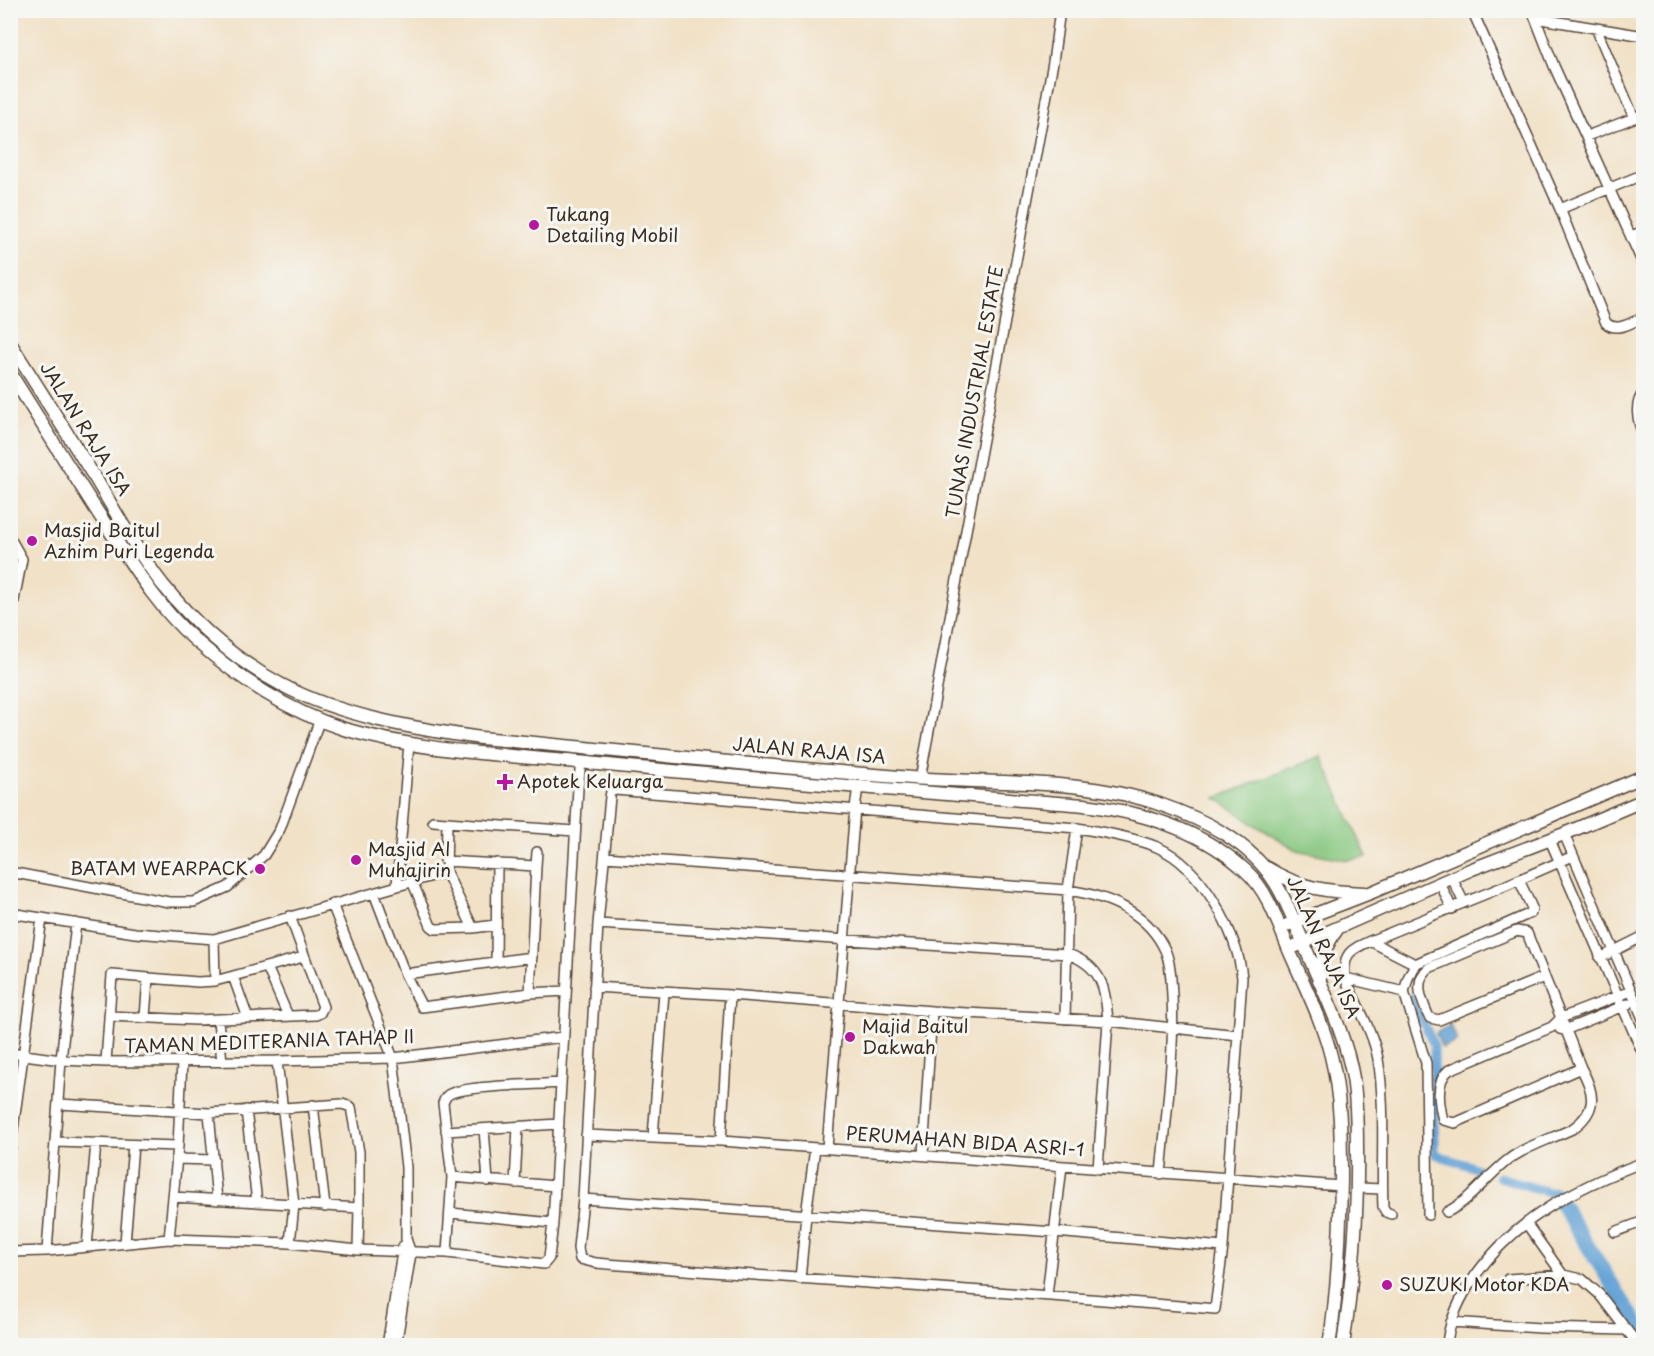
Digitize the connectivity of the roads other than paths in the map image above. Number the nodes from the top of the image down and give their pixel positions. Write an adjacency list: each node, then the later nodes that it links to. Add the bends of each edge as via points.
1 (1060, 10): 30 (street, TUNAS INDUSTRIAL ESTATE)
2 (1472, 10): 11 (street)
3 (1533, 14): 4 (street); 8 (street)
4 (1596, 28): 5 (street); 7 (street)
5 (1644, 36)
6 (1644, 114): 7 (street)
7 (1634, 118): 8 (street)
8 (1587, 136): 10 (street)
9 (1644, 174): 10 (street)
10 (1610, 188): 11 (street); 13 (street)
11 (1560, 208): 15 (street, via 1606,323 1618,328)
12 (1644, 231): 13 (street)
13 (1631, 236): 14 (street)
14 (1644, 266)
15 (1644, 317)
16 (10, 343): 24 (main road, JALAN RAJA ISA, via 163,584 201,626)
17 (10, 373): 25 (main road, JALAN RAJA ISA, via 165,612)
18 (1644, 392): 19 (street, via 1638,406)
19 (1642, 430)
20 (10, 538): 21 (street, via 22,556)
21 (14, 580): 22 (street)
22 (13, 594): 23 (street)
23 (10, 621)
24 (240, 658): 25 (main road); 30 (main road, JALAN RAJA ISA, via 283,686 323,702 421,729)
25 (230, 669): 26 (main road, JALAN RAJA ISA, via 275,699)
26 (320, 719): 27 (main road, JALAN RAJA ISA); 49 (street, via 273,843 228,887 194,902 169,902)
27 (409, 744): 28 (main road, JALAN RAJA ISA); 56 (street)
28 (581, 762): 31 (main road, JALAN RAJA ISA); 38 (street)
29 (1644, 776): 59 (main road)
30 (920, 779): 32 (main road); 47 (main road, JALAN RAJA ISA, via 1077,788 1122,795 1158,804 1207,824)
31 (858, 787): 32 (main road, JALAN RAJA ISA); 34 (street)
32 (918, 792): 72 (main road, JALAN RAJA ISA, via 1084,805 1154,819 1226,855 1247,872 1261,889)
33 (1644, 800): 39 (main road)
34 (855, 808): 37 (street); 43 (street, via 615,790 610,797); 51 (street)
35 (433, 821): 36 (street)
36 (447, 822): 38 (street); 44 (street)
37 (1077, 828): 57 (street); 119 (street, via 1159,848 1174,856 1211,897 1235,941 1241,967)
38 (575, 831): 97 (street)
39 (1564, 834): 40 (main road); 42 (street)
40 (1550, 840): 45 (street); 52 (main road)
41 (537, 852): 48 (street)
42 (1573, 856): 45 (street); 60 (street)
43 (605, 857): 51 (street); 70 (street)
44 (445, 861): 46 (street); 50 (street)
45 (1559, 861): 53 (street); 61 (street)
46 (497, 862): 48 (street); 71 (street)
47 (1261, 864): 59 (main road, via 1279,875 1322,890); 69 (main road, JALAN RAJA ISA, via 1277,886)
48 (536, 866): 84 (street)
49 (10, 872)
50 (446, 872): 54 (street); 73 (street)
51 (851, 876): 57 (street); 77 (street)
52 (1452, 878): 55 (main road); 62 (street)
53 (1519, 880): 62 (street); 87 (street, via 1531,914)
54 (412, 881): 56 (street); 73 (street, via 434,928)
55 (1440, 883): 64 (street); 74 (main road)
56 (397, 885): 58 (street)
57 (1068, 890): 82 (street); 116 (street, via 1092,893 1126,907 1156,936 1170,967)
58 (374, 893): 63 (street); 89 (street)
59 (1370, 893): 69 (main road)
60 (1590, 897): 61 (street); 81 (street)
61 (1576, 901): 85 (street)
62 (1464, 903): 64 (street)
63 (332, 904): 66 (street); 124 (street)
64 (1452, 909): 78 (street)
65 (10, 913): 67 (street)
66 (290, 916): 76 (street); 83 (street)
67 (42, 918): 68 (street); 122 (street)
68 (76, 923): 76 (street, via 135,933); 125 (street)
69 (1293, 923): 72 (main road); 79 (main road, JALAN RAJA ISA)
70 (598, 924): 77 (street); 96 (street)
71 (495, 925): 73 (street); 86 (street)
72 (1280, 927): 80 (main road, JALAN RAJA ISA)
73 (473, 928)
74 (1338, 928): 79 (main road); 95 (main road, via 1326,945)
75 (1644, 936): 81 (street)
76 (214, 939): 94 (street)
77 (844, 939): 82 (street); 105 (street)
78 (1370, 941): 87 (street); 93 (street, via 1348,954)
79 (1303, 943): 80 (main road); 95 (main road, JALAN RAJA ISA)
80 (1288, 949): 164 (main road, JALAN RAJA ISA, via 1331,1054 1338,1090)
81 (1613, 952): 85 (street); 98 (street)
82 (1068, 954): 112 (street); 114 (street, via 1086,963 1101,979)
83 (303, 957): 88 (street); 108 (street, via 323,1006 316,1015)
84 (532, 957): 86 (street); 101 (street)
85 (1600, 958): 103 (street)
86 (496, 961): 89 (street)
87 (1415, 964): 100 (street)
88 (267, 967): 90 (street); 108 (street)
89 (405, 974): 101 (street, via 423,1007)
90 (233, 976): 94 (street); 110 (street)
91 (1544, 977): 91 (street, via 1530,938 1517,931 1429,968 1422,976 1419,992 1430,1018 1442,1019); 111 (street)
92 (148, 978): 94 (street); 107 (street, via 112,975); 109 (street)
93 (1345, 978): 100 (street); 166 (street, via 1378,1058)
94 (215, 981)
95 (1319, 982): 165 (main road, JALAN RAJA ISA, via 1340,1029 1353,1078)
96 (594, 987): 99 (street); 142 (street)
97 (566, 991): 101 (street); 120 (street)
98 (1631, 991): 103 (street); 104 (street)
99 (664, 992): 102 (street); 143 (street)
100 (1404, 992): 178 (street, via 1426,1063)
101 (530, 993)
102 (730, 995): 105 (street); 144 (street)
103 (1620, 1001): 104 (street); 111 (street); 118 (street); 123 (street)
104 (1635, 1001): 115 (street)
105 (840, 1003): 106 (street); 150 (street)
106 (932, 1011): 112 (street); 152 (street)
107 (109, 1016): 109 (street); 127 (street)
108 (288, 1016): 110 (street)
109 (145, 1017): 113 (street)
110 (248, 1018): 113 (street)
111 (1561, 1018): 117 (street); 118 (street)
112 (1065, 1019): 114 (street)
113 (218, 1020): 129 (street)
114 (1108, 1021): 116 (street); 157 (street)
115 (1644, 1021)
116 (1173, 1027): 119 (street); 158 (street)
117 (1552, 1027): 118 (street); 130 (street, via 1444,1074 1439,1085 1443,1120 1455,1123)
118 (1566, 1030): 130 (street)
119 (1238, 1035): 160 (street)
120 (563, 1037): 124 (street, TAMAN MEDITERANIA TAHAP II); 131 (street)
121 (10, 1053): 122 (street, TAMAN MEDITERANIA TAHAP II)
122 (24, 1055): 125 (street, TAMAN MEDITERANIA TAHAP II); 151 (street)
123 (1644, 1056)
124 (393, 1058): 126 (street, TAMAN MEDITERANIA TAHAP II); 192 (street, via 406,1167)
125 (61, 1060): 127 (street, TAMAN MEDITERANIA TAHAP II); 132 (street)
126 (277, 1061): 129 (street, TAMAN MEDITERANIA TAHAP II); 134 (street)
127 (106, 1062): 128 (street, TAMAN MEDITERANIA TAHAP II)
128 (182, 1062): 129 (street, TAMAN MEDITERANIA TAHAP II); 136 (street)
129 (222, 1062)
130 (1581, 1068): 174 (street, via 1593,1094 1580,1124 1516,1155)
131 (561, 1083): 138 (street); 141 (street, via 449,1093 443,1102)
132 (59, 1104): 136 (street); 145 (street)
133 (313, 1105): 134 (street); 172 (street); 173 (street, via 345,1104 352,1110 359,1152)
134 (282, 1108): 135 (street); 171 (street)
135 (246, 1110): 137 (street); 170 (street)
136 (178, 1112): 137 (street); 148 (street)
137 (209, 1113): 154 (street)
138 (559, 1124): 139 (street); 163 (street)
139 (518, 1127): 140 (street); 162 (street)
140 (484, 1129): 141 (street); 161 (street)
141 (446, 1131): 159 (street)
142 (586, 1135): 143 (street, PERUMAHAN BIDA ASRI-1); 168 (street)
143 (653, 1137): 144 (street, PERUMAHAN BIDA ASRI-1)
144 (721, 1141): 149 (street, PERUMAHAN BIDA ASRI-1)
145 (56, 1142): 146 (street); 190 (street)
146 (96, 1143): 147 (street); 187 (street)
147 (133, 1145): 148 (street); 185 (street)
148 (178, 1146): 153 (street)
149 (815, 1148): 150 (street, PERUMAHAN BIDA ASRI-1); 177 (street)
150 (827, 1148): 152 (street, PERUMAHAN BIDA ASRI-1)
151 (10, 1151)
152 (923, 1155): 156 (street, PERUMAHAN BIDA ASRI-1)
153 (176, 1159): 154 (street); 167 (street)
154 (213, 1160): 169 (street)
155 (1644, 1162): 181 (street, via 1566,1196)
156 (1062, 1166): 157 (street, PERUMAHAN BIDA ASRI-1); 182 (street)
157 (1098, 1169): 158 (street, PERUMAHAN BIDA ASRI-1)
158 (1161, 1174): 160 (street, PERUMAHAN BIDA ASRI-1)
159 (452, 1178): 161 (street); 175 (street)
160 (1227, 1179): 164 (street, PERUMAHAN BIDA ASRI-1); 188 (street)
161 (488, 1181): 162 (street)
162 (515, 1183): 163 (street)
163 (555, 1186): 180 (street)
164 (1341, 1186): 203 (main road, JALAN RAJA ISA, via 1336,1293)
165 (1358, 1188): 166 (street); 204 (main road, JALAN RAJA ISA, via 1354,1264)
166 (1382, 1189): 176 (street, via 1383,1209)
167 (173, 1197): 169 (street); 184 (street)
168 (583, 1199): 177 (street); 196 (street, via 578,1256 585,1261)
169 (217, 1200): 170 (street)
170 (257, 1202): 171 (street)
171 (294, 1204): 172 (street); 186 (street)
172 (325, 1206): 173 (street)
173 (359, 1208): 189 (street)
174 (1447, 1212)
175 (451, 1213): 180 (street); 193 (street)
176 (1391, 1214)
177 (806, 1215): 182 (street); 196 (street)
178 (1428, 1215)
179 (1644, 1221): 183 (street)
180 (553, 1223): 193 (street, via 549,1258 544,1264)
181 (1526, 1223): 194 (street); 199 (street, via 1481,1267)
182 (1055, 1232): 188 (street); 198 (street)
183 (1615, 1232)
184 (169, 1239): 185 (street); 186 (street)
185 (125, 1243): 187 (street)
186 (290, 1243): 189 (street)
187 (87, 1247): 190 (street)
188 (1223, 1247): 198 (street, via 1215,1309)
189 (358, 1250): 192 (street)
190 (46, 1251): 191 (street)
191 (10, 1252)
192 (406, 1252): 193 (street); 197 (street)
193 (447, 1253)
194 (1563, 1275): 195 (street); 200 (street, via 1591,1285)
195 (1508, 1279)
196 (800, 1280): 198 (street)
197 (401, 1287): 201 (street); 202 (street)
198 (1047, 1295)
199 (1451, 1322): 200 (street); 205 (street)
200 (1627, 1330): 206 (street)
201 (387, 1346)
202 (396, 1346)
203 (1329, 1346)
204 (1343, 1346)
205 (1447, 1346)
206 (1639, 1346)

